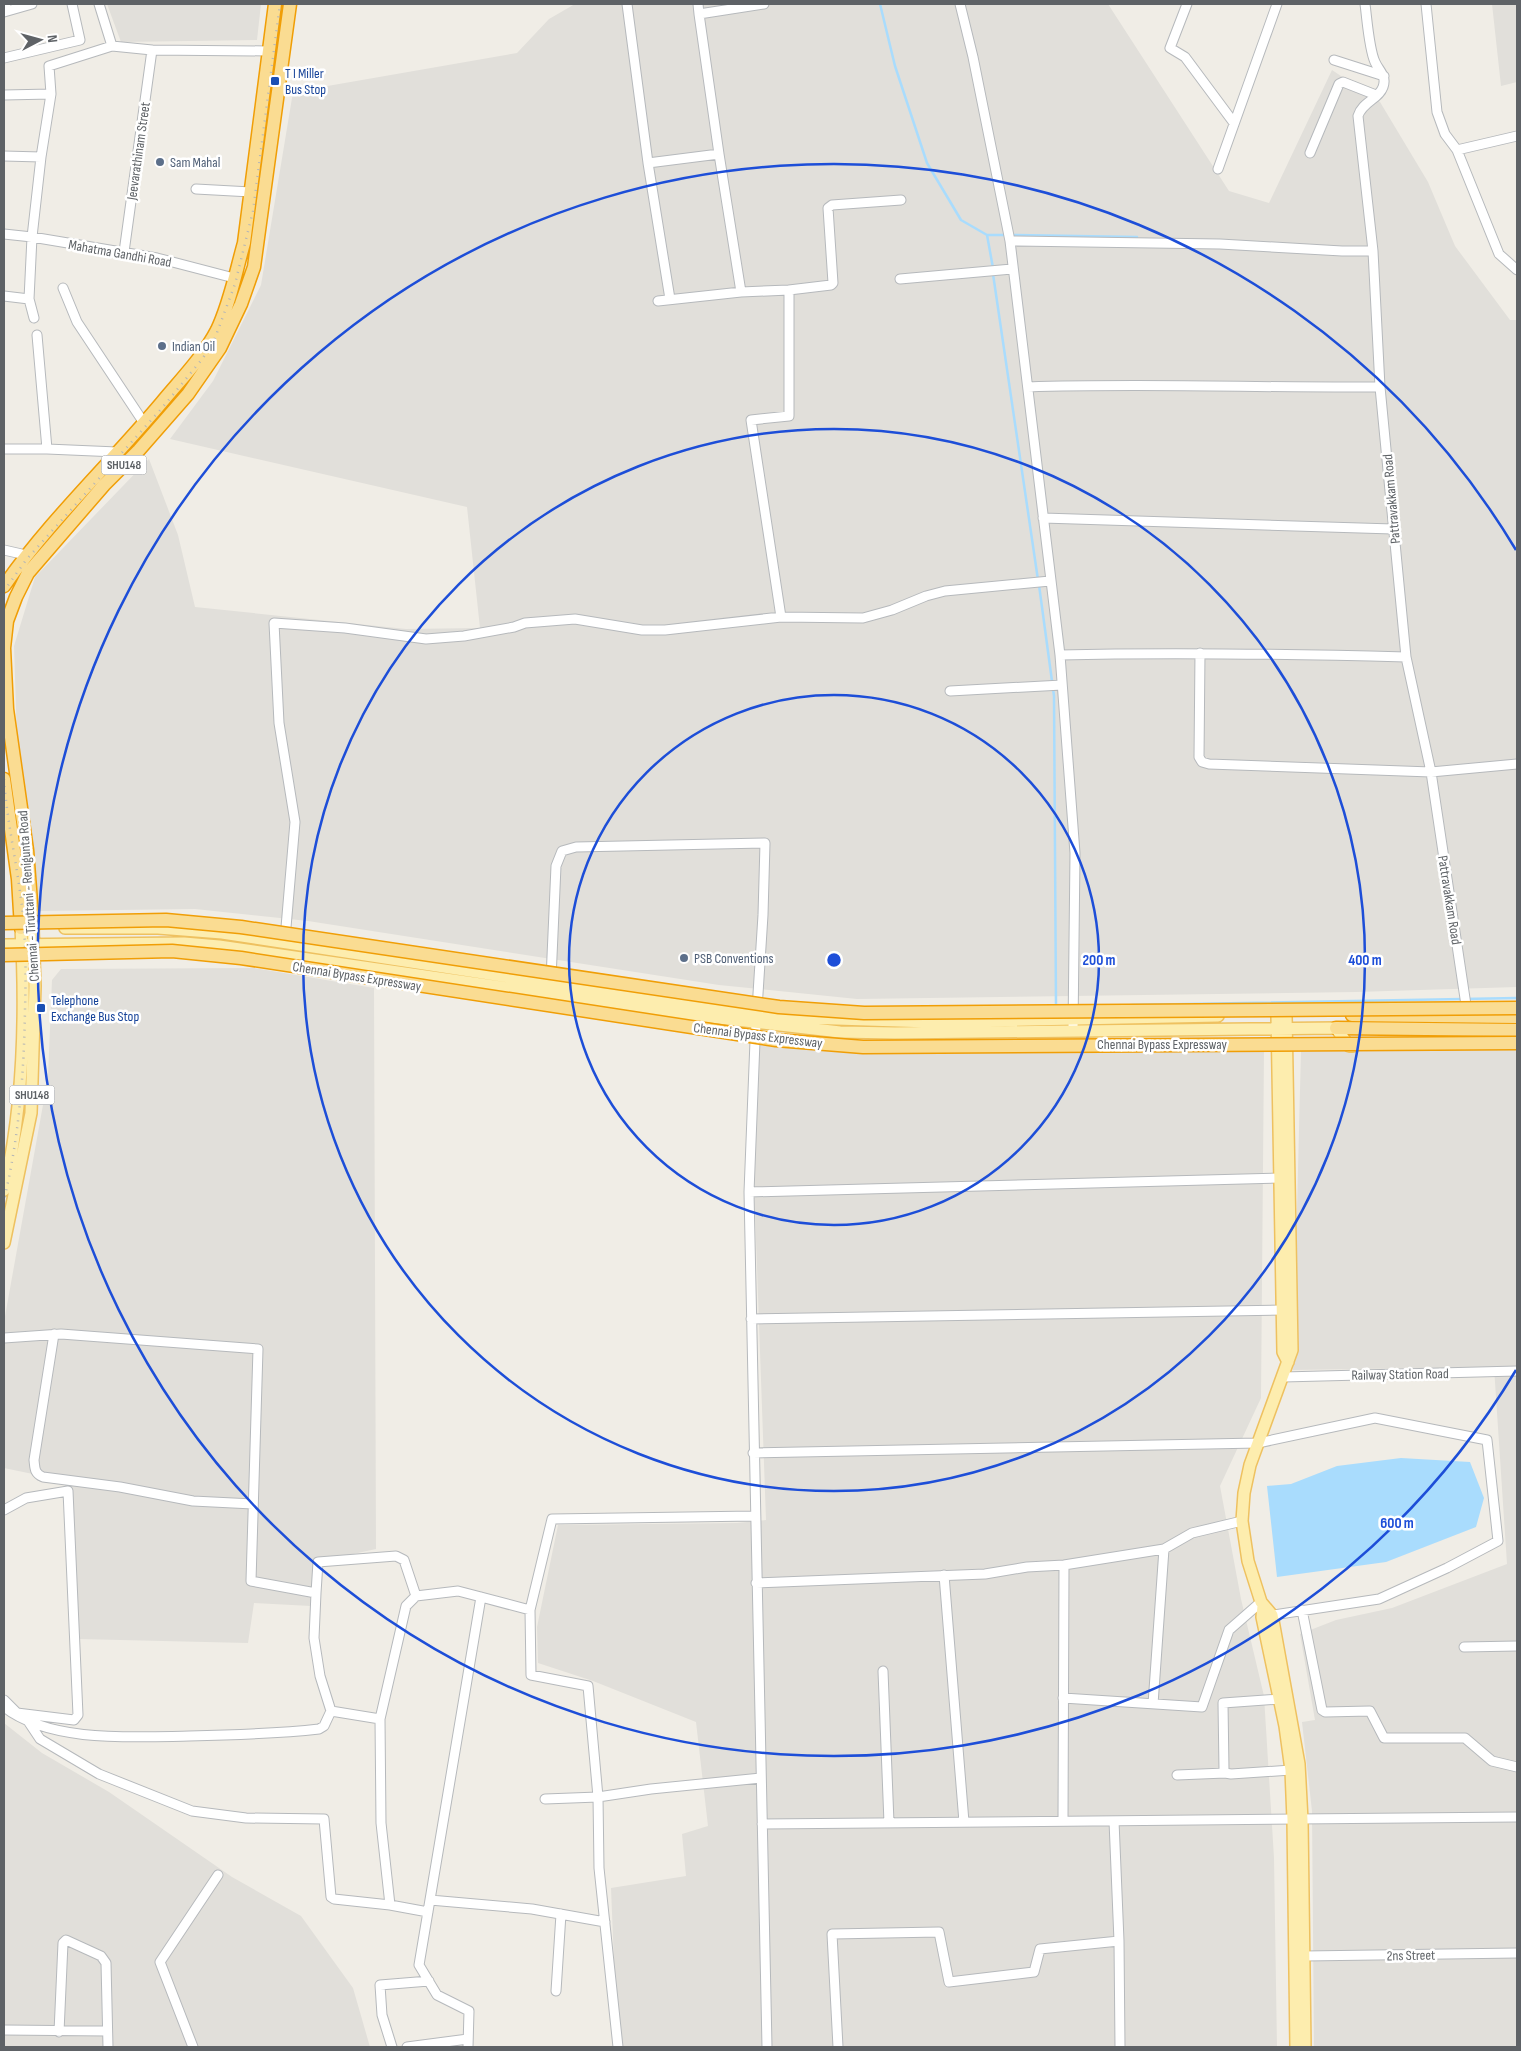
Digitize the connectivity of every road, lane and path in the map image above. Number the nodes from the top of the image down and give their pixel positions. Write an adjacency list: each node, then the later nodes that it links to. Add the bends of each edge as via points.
1 (32, 4): 14 (street)
2 (72, 4): 19 (street, via 80,40)
3 (99, 4): 16 (street)
4 (275, 4): 18 (highway, SHU148)
5 (290, 4): 77 (highway, Chennai - Tiruttani - Renigunta Road / SHU148, via 254,268 241,304 220,348 188,394 28,573 7,621 4,648 7,709 27,850)
6 (627, 4): 32 (street)
7 (698, 4): 15 (street)
8 (764, 4): 15 (street)
9 (960, 4): 39 (street)
10 (1187, 4): 25 (street, via 1170,48 1185,57)
11 (1277, 4): 25 (street)
12 (1364, 4): 21 (street, via 1374,61)
13 (1426, 4): 27 (street, via 1437,112 1445,134)
14 (4, 12)
15 (698, 14): 28 (street)
16 (112, 46): 17 (street); 22 (street, via 49,66)
17 (152, 50): 18 (street); 41 (street, Jeevarathinam Street)
18 (268, 51): 35 (highway, SHU148)
19 (4, 58)
20 (1334, 60): 21 (street)
21 (1384, 76): 24 (street, Pattravakkam Road, via 1382,90)
22 (51, 94): 23 (street); 31 (street)
23 (4, 95)
24 (1376, 95): 29 (street, via 1343,82 1339,84); 40 (street, Pattravakkam Road, via 1360,109 1358,116)
25 (1234, 123): 33 (street)
26 (1517, 136): 27 (street)
27 (1457, 150): 43 (street, via 1499,254)
28 (719, 154): 32 (street); 48 (street)
29 (1310, 154)
30 (4, 156): 31 (street)
31 (40, 157): 38 (street)
32 (648, 163): 51 (street)
33 (1218, 169)
34 (196, 189): 35 (street)
35 (251, 192): 44 (highway, SHU148, via 244,243)
36 (902, 200): 47 (street, via 832,205 828,208 833,283)
37 (4, 234): 38 (street, Mahatma Gandhi Road)
38 (32, 237): 41 (street, Mahatma Gandhi Road); 50 (street)
39 (1010, 241): 40 (street); 42 (street)
40 (1373, 250): 56 (street, Pattravakkam Road)
41 (124, 252): 44 (street, Mahatma Gandhi Road)
42 (1012, 269): 45 (street); 55 (street)
43 (1517, 270)
44 (234, 278): 57 (highway, SHU148, via 217,329 201,355)
45 (900, 278)
46 (63, 288): 57 (street, via 77,322)
47 (789, 290): 48 (street); 67 (street, via 789,416 751,420)
48 (741, 292): 51 (street)
49 (4, 296): 50 (street)
50 (29, 299): 53 (street)
51 (670, 299): 52 (street)
52 (658, 300)
53 (34, 318)
54 (37, 336): 59 (street)
55 (1028, 387): 56 (street); 61 (street)
56 (1380, 387): 62 (street, Pattravakkam Road)
57 (144, 423): 60 (highway, SHU148)
58 (4, 449): 59 (street)
59 (47, 449): 60 (street)
60 (117, 452): 64 (highway, SHU148)
61 (1043, 518): 62 (street); 65 (street)
62 (1394, 529): 70 (street, Pattravakkam Road)
63 (4, 550): 64 (street)
64 (26, 555): 66 (highway, SHU148)
65 (1042, 582): 67 (street, via 945,591 862,618); 69 (street)
66 (4, 586)
67 (781, 617): 79 (street, via 665,630 642,630 575,619 525,623 426,640 353,629 274,623 279,722 295,822)
68 (1200, 653): 69 (street); 70 (street); 74 (street, via 1202,762)
69 (1060, 655): 71 (street)
70 (1406, 657): 74 (street, Pattravakkam Road)
71 (1062, 685): 72 (street); 90 (street, via 1075,853)
72 (950, 691)
73 (1517, 764): 74 (street)
74 (1431, 772): 85 (street, Pattravakkam Road)
75 (4, 779): 77 (highway, Chennai - Tiruttani - Renigunta Road / SHU148, via 18,880)
76 (4, 923): 77 (highway, bridge)
77 (29, 926): 78 (main road); 79 (main road, via 158,928); 80 (main road, Chennai - Tiruttani - Renigunta Road / SHU148); 81 (main road, Chennai - Tiruttani - Renigunta Road / SHU148); 86 (highway, bridge, via 166,920 241,927 779,1007 864,1013)
78 (4, 929)
79 (284, 942): 84 (main road)
80 (22, 944): 81 (main road); 82 (main road); 97 (main road, Chennai - Tiruttani - Renigunta Road / SHU148, via 19,1105)
81 (34, 944): 89 (main road, via 184,943 219,946); 99 (main road, Chennai - Tiruttani - Renigunta Road / SHU148, via 31,1113)
82 (4, 945)
83 (4, 956): 95 (highway, Chennai Bypass Expressway, bridge, via 172,951 242,958 776,1040 863,1046)
84 (551, 984): 89 (main road); 89 (street, via 556,866 562,851 576,847 765,843)
85 (1465, 1000): 86 (main road); 91 (main road, via 1349,1005)
86 (1517, 1006)
87 (1282, 1016): 90 (main road); 91 (main road); 92 (main road)
88 (1517, 1017): 91 (highway)
89 (756, 1018): 90 (main road, via 930,1022); 94 (main road, via 849,1032); 98 (street)
90 (1073, 1019): 94 (street)
91 (1337, 1021): 92 (main road); 93 (highway); 95 (main road, via 1349,1046)
92 (1282, 1029): 94 (main road); 96 (main road); 104 (main road, via 1292,1350)
93 (1517, 1030)
94 (1073, 1031)
95 (1517, 1044)
96 (1281, 1178): 98 (street); 100 (main road)
97 (4, 1190)
98 (749, 1192): 101 (street)
99 (4, 1242)
100 (1283, 1310): 101 (street); 104 (main road, via 1283,1352)
101 (751, 1319): 108 (street)
102 (54, 1334): 103 (street); 109 (street, via 258,1349); 109 (street, via 34,1460 37,1474 193,1501)
103 (4, 1338)
104 (1288, 1362): 106 (main road)
105 (1517, 1371): 106 (street, Railway Station Road)
106 (1283, 1377): 107 (main road)
107 (1258, 1443): 108 (street); 112 (main road, via 1244,1493); 122 (street, via 1375,1418 1487,1440 1498,1541 1379,1599)
108 (753, 1454): 111 (street)
109 (253, 1504): 117 (street, via 251,1581)
110 (4, 1510): 128 (street, via 26,1498 68,1491 78,1716 74,1720 17,1713)
111 (754, 1516): 116 (street); 120 (street, via 552,1519)
112 (1242, 1521): 113 (street, via 1192,1533); 121 (main road, via 1248,1561)
113 (1164, 1549): 114 (street); 129 (street)
114 (1064, 1565): 115 (street); 126 (street)
115 (944, 1575): 116 (street); 144 (street)
116 (756, 1583): 138 (street)
117 (316, 1593): 118 (street, via 318,1562 396,1556 404,1560); 131 (street, via 314,1638 320,1676)
118 (416, 1596): 119 (street, via 458,1591); 132 (street, via 406,1606)
119 (481, 1597): 120 (street); 149 (street)
120 (530, 1610): 139 (street, via 531,1675 588,1686)
121 (1264, 1610): 122 (street); 127 (main road); 129 (street, via 1229,1630 1202,1707); 142 (main road, via 1297,1743)
122 (1302, 1610): 134 (street, via 1322,1710 1329,1713 1370,1711 1384,1738 1465,1738 1492,1761)
123 (1517, 1646): 124 (street)
124 (1464, 1647)
125 (883, 1671): 146 (street)
126 (1063, 1698): 129 (street); 145 (street)
127 (1280, 1699): 135 (main road); 136 (street, via 1223,1703)
128 (4, 1700)
129 (1153, 1704)
130 (4, 1707): 133 (street)
131 (331, 1711): 132 (street); 133 (street, via 319,1729 273,1735 81,1735)
132 (380, 1719): 150 (street, via 381,1823)
133 (28, 1721): 150 (street, via 40,1739 99,1774 192,1812 246,1818 324,1819 332,1897)
134 (1517, 1767)
135 (1291, 1770): 136 (street); 142 (main road)
136 (1225, 1773): 137 (street)
137 (1177, 1776)
138 (761, 1778): 139 (street); 147 (street)
139 (598, 1797): 140 (street); 153 (street)
140 (545, 1799)
141 (1517, 1817): 142 (street)
142 (1298, 1820): 143 (street); 156 (main road); 171 (main road)
143 (1114, 1821): 145 (street); 154 (street)
144 (964, 1822): 145 (street); 146 (street)
145 (1063, 1822)
146 (889, 1823): 147 (street)
147 (762, 1824): 168 (street)
148 (218, 1875): 164 (street, via 160,1962)
149 (430, 1900): 151 (street); 152 (street)
150 (390, 1905): 151 (street)
151 (428, 1912): 157 (street, via 420,1965)
152 (560, 1914): 153 (street); 158 (street)
153 (604, 1922): 167 (street)
154 (1119, 1941): 169 (street, via 1040,1949 1034,1972 949,1982 939,1932 832,1934); 170 (street)
155 (1517, 1953): 156 (street, 2ns Street)
156 (1305, 1956): 172 (main road)
157 (429, 1981): 162 (street, via 437,1995 469,2011); 165 (street, via 380,1985 382,2015)
158 (556, 1991)
159 (4, 2030): 161 (street)
160 (107, 2031): 161 (street); 161 (street, via 106,1963 101,1956 66,1940 63,1944); 163 (street)
161 (59, 2032)
162 (468, 2043): 166 (street)
163 (108, 2047)
164 (194, 2047)
165 (392, 2047)
166 (407, 2047)
167 (618, 2047)
168 (767, 2047)
169 (838, 2047)
170 (1120, 2047)
171 (1296, 2047)
172 (1305, 2047)

